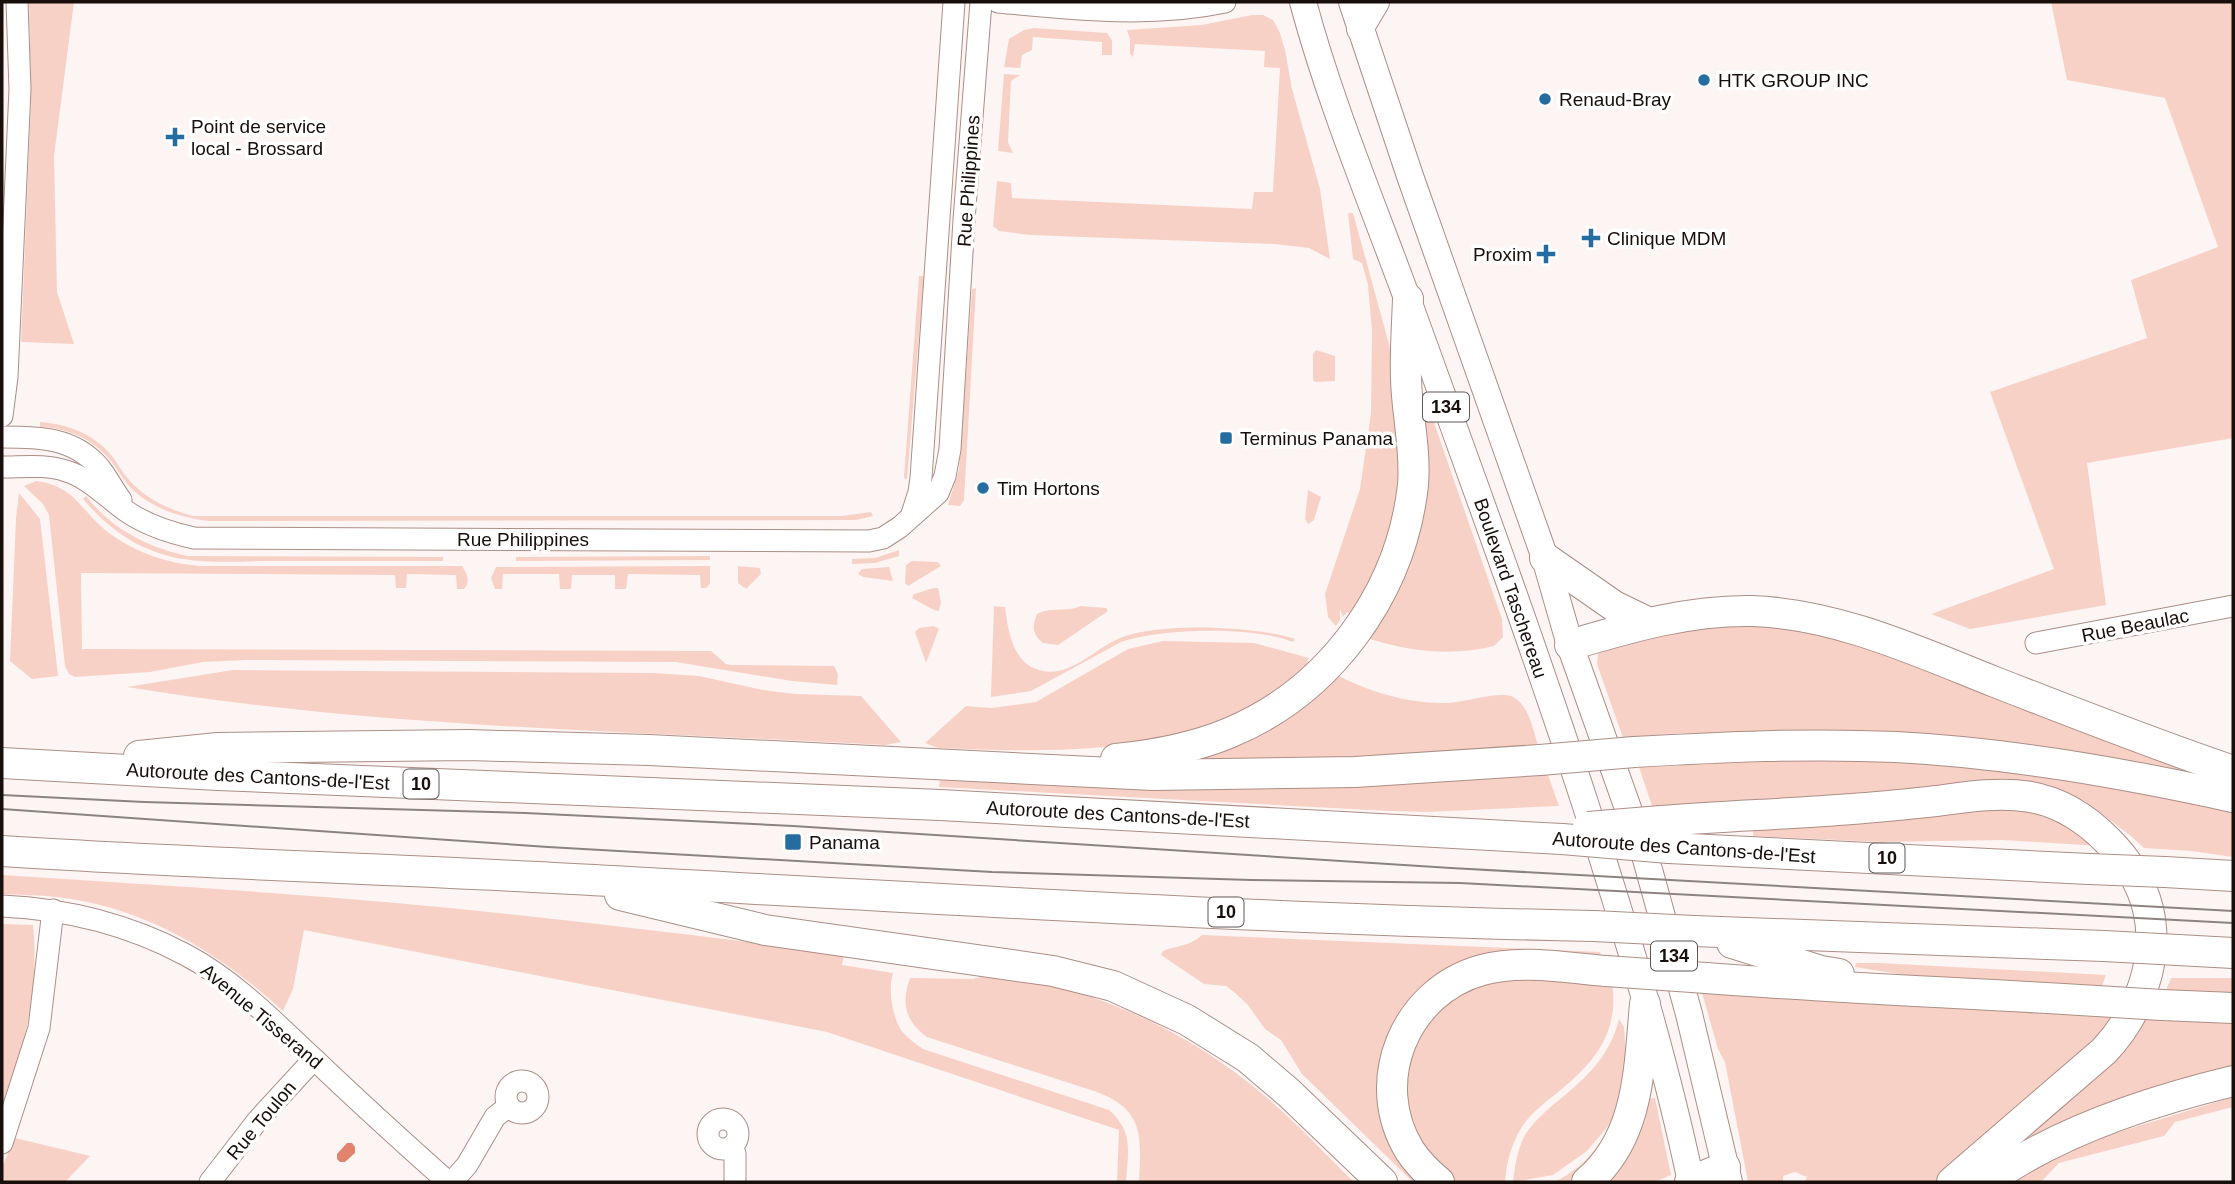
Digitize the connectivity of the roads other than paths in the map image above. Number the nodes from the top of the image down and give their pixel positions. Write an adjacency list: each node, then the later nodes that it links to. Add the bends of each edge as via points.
1 (17, 2): 11 (street, via 20,96)
2 (954, 2): 15 (street, Rue Philippines, via 920,478)
3 (981, 2): 15 (street, Rue Philippines, via 950,449 938,493)
4 (998, 2): 5 (street, via 1119,11)
5 (1225, 2)
6 (1303, 2): 10 (main road, Boulevard Taschereau / 134, via 1348,141)
7 (1352, 2): 9 (main road, Boulevard Taschereau / 134)
8 (1376, 2): 9 (main road)
9 (1360, 29): 16 (main road, Boulevard Taschereau / 134)
10 (1408, 299): 21 (main road, Boulevard Taschereau / 134); 24 (highway, via 1406,380 1414,452 1411,500 1389,574 1359,627 1325,669 1264,715 1192,746 1127,758)
11 (2, 416)
12 (2, 437): 14 (street, Rue Philippines, via 47,438 74,446 100,469)
13 (2, 467): 14 (street, Rue Philippines, via 65,470)
14 (130, 513): 15 (street, Rue Philippines, via 169,532 194,538 856,541 883,538)
15 (912, 514)
16 (1545, 558): 18 (highway, via 1614,606); 20 (main road, Boulevard Taschereau / 134)
17 (2233, 606): 19 (street, Rue Beaulac)
18 (1647, 622): 20 (highway); 25 (highway, via 1699,613 1753,611 1832,623)
19 (2036, 643)
20 (1570, 645): 21 (main road); 43 (main road, Boulevard Taschereau / 134, via 1660,904)
21 (1534, 654): 36 (main road, Boulevard Taschereau / 134, via 1603,859)
22 (2, 763): 23 (highway, Autoroute des Cantons-de-l'Est / 10)
23 (43, 765): 24 (highway, via 218,748 468,745); 27 (highway, Autoroute des Cantons-de-l'Est / 10, bridge, via 1490,834)
24 (1003, 768): 26 (highway, bridge, via 1153,775 1285,774 1794,745 1946,751 2092,769)
25 (2233, 771)
26 (2233, 797)
27 (1665, 834): 29 (highway, Autoroute des Cantons-de-l'Est / 10, bridge, via 2089,869); 51 (highway, via 1777,816 2014,794 2052,802 2071,812 2118,852 2143,893 2151,926 2148,965 2135,1008 2104,1051)
28 (2, 851): 30 (highway, 10)
29 (2233, 876)
30 (549, 877): 33 (highway, 10, bridge); 47 (highway, via 765,930 1053,971 1113,986 1187,1020 1248,1058)
31 (2, 906): 32 (street, Avenue Tisserand)
32 (52, 910): 38 (street, Avenue Tisserand, via 121,926 198,962 247,998); 41 (street, via 39,1028)
33 (1694, 931): 34 (highway, 10, bridge); 35 (highway, via 1821,971)
34 (2233, 953)
35 (1915, 989): 37 (highway, bridge); 48 (highway, bridge, via 1821,987 1521,965 1483,970 1447,985 1418,1010 1395,1055 1392,1081 1401,1132 1410,1152)
36 (1645, 1004): 49 (highway, via 1628,1123 1613,1154); 50 (main road, Boulevard Taschereau / 134, via 1667,1076)
37 (2233, 1008)
38 (314, 1059): 44 (street, Rue Toulon); 45 (street, Avenue Tisserand)
39 (2233, 1082): 52 (highway, via 2074,1133)
40 (509, 1106): 45 (street, via 495,1117 467,1166)
41 (2, 1143)
42 (732, 1146): 46 (street)
43 (1727, 1175): 50 (highway)
44 (210, 1182)
45 (450, 1182)
46 (735, 1182)
47 (1382, 1182)
48 (1439, 1182)
49 (1587, 1182)
50 (1690, 1182)
51 (1952, 1182)
52 (1987, 1182)

